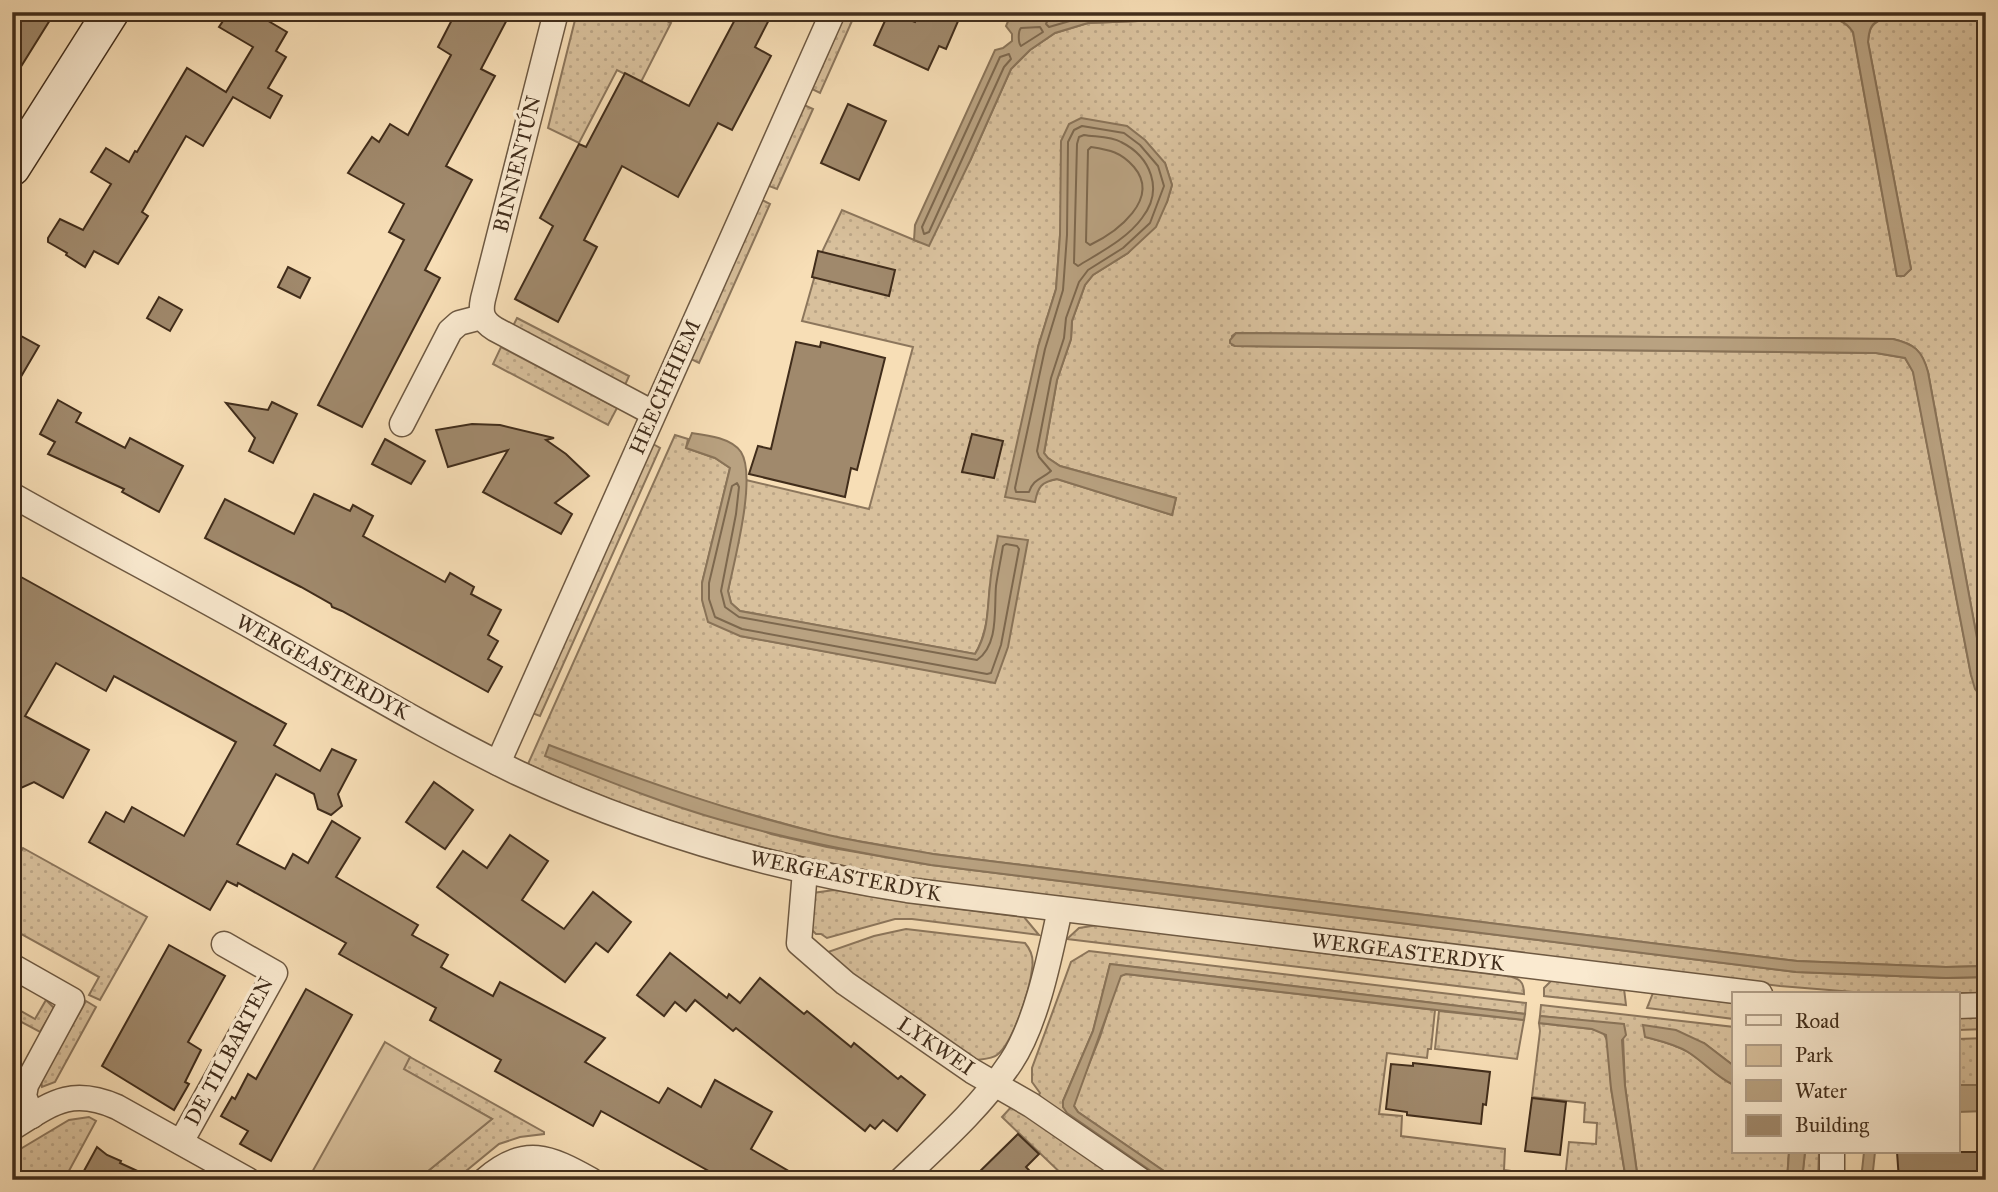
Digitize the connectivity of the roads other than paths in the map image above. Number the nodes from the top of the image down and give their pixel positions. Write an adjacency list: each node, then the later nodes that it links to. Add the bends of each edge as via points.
1 (111, 12): 4 (street)
2 (556, 12): 5 (street, BINNENTÚN)
3 (833, 12): 6 (street, HEECHHIEM)
4 (12, 168)
5 (482, 317): 6 (street, via 495,329); 7 (street, via 459,323 450,331)
6 (653, 413): 9 (street, HEECHHIEM)
7 (402, 424)
8 (12, 495): 9 (street, WERGEASTERDYK)
9 (498, 763): 10 (street, WERGEASTERDYK, via 664,832)
10 (805, 872): 11 (street, WERGEASTERDYK); 17 (street, LYKWEI, via 799,943 845,983)
11 (1060, 909): 14 (street, WERGEASTERDYK); 17 (street, via 1028,1023 1012,1060)
12 (224, 944): 19 (street, DE TILBARTEN, via 275,973)
13 (12, 966): 18 (street, DE TILBARTEN, via 72,1000 26,1085)
14 (1744, 992)
15 (1986, 1005): 16 (street)
16 (1960, 1006)
17 (995, 1083): 24 (street, via 975,1109); 25 (street, LYKWEI)
18 (22, 1122): 19 (street, DE TILBARTEN, via 61,1101 78,1096 97,1098)
19 (181, 1142): 21 (street, DE TILBARTEN)
20 (1832, 1154): 26 (street)
21 (248, 1180)
22 (485, 1180): 23 (street, via 520,1158 543,1157)
23 (591, 1180)
24 (901, 1180)
25 (1140, 1180)
26 (1832, 1180)

